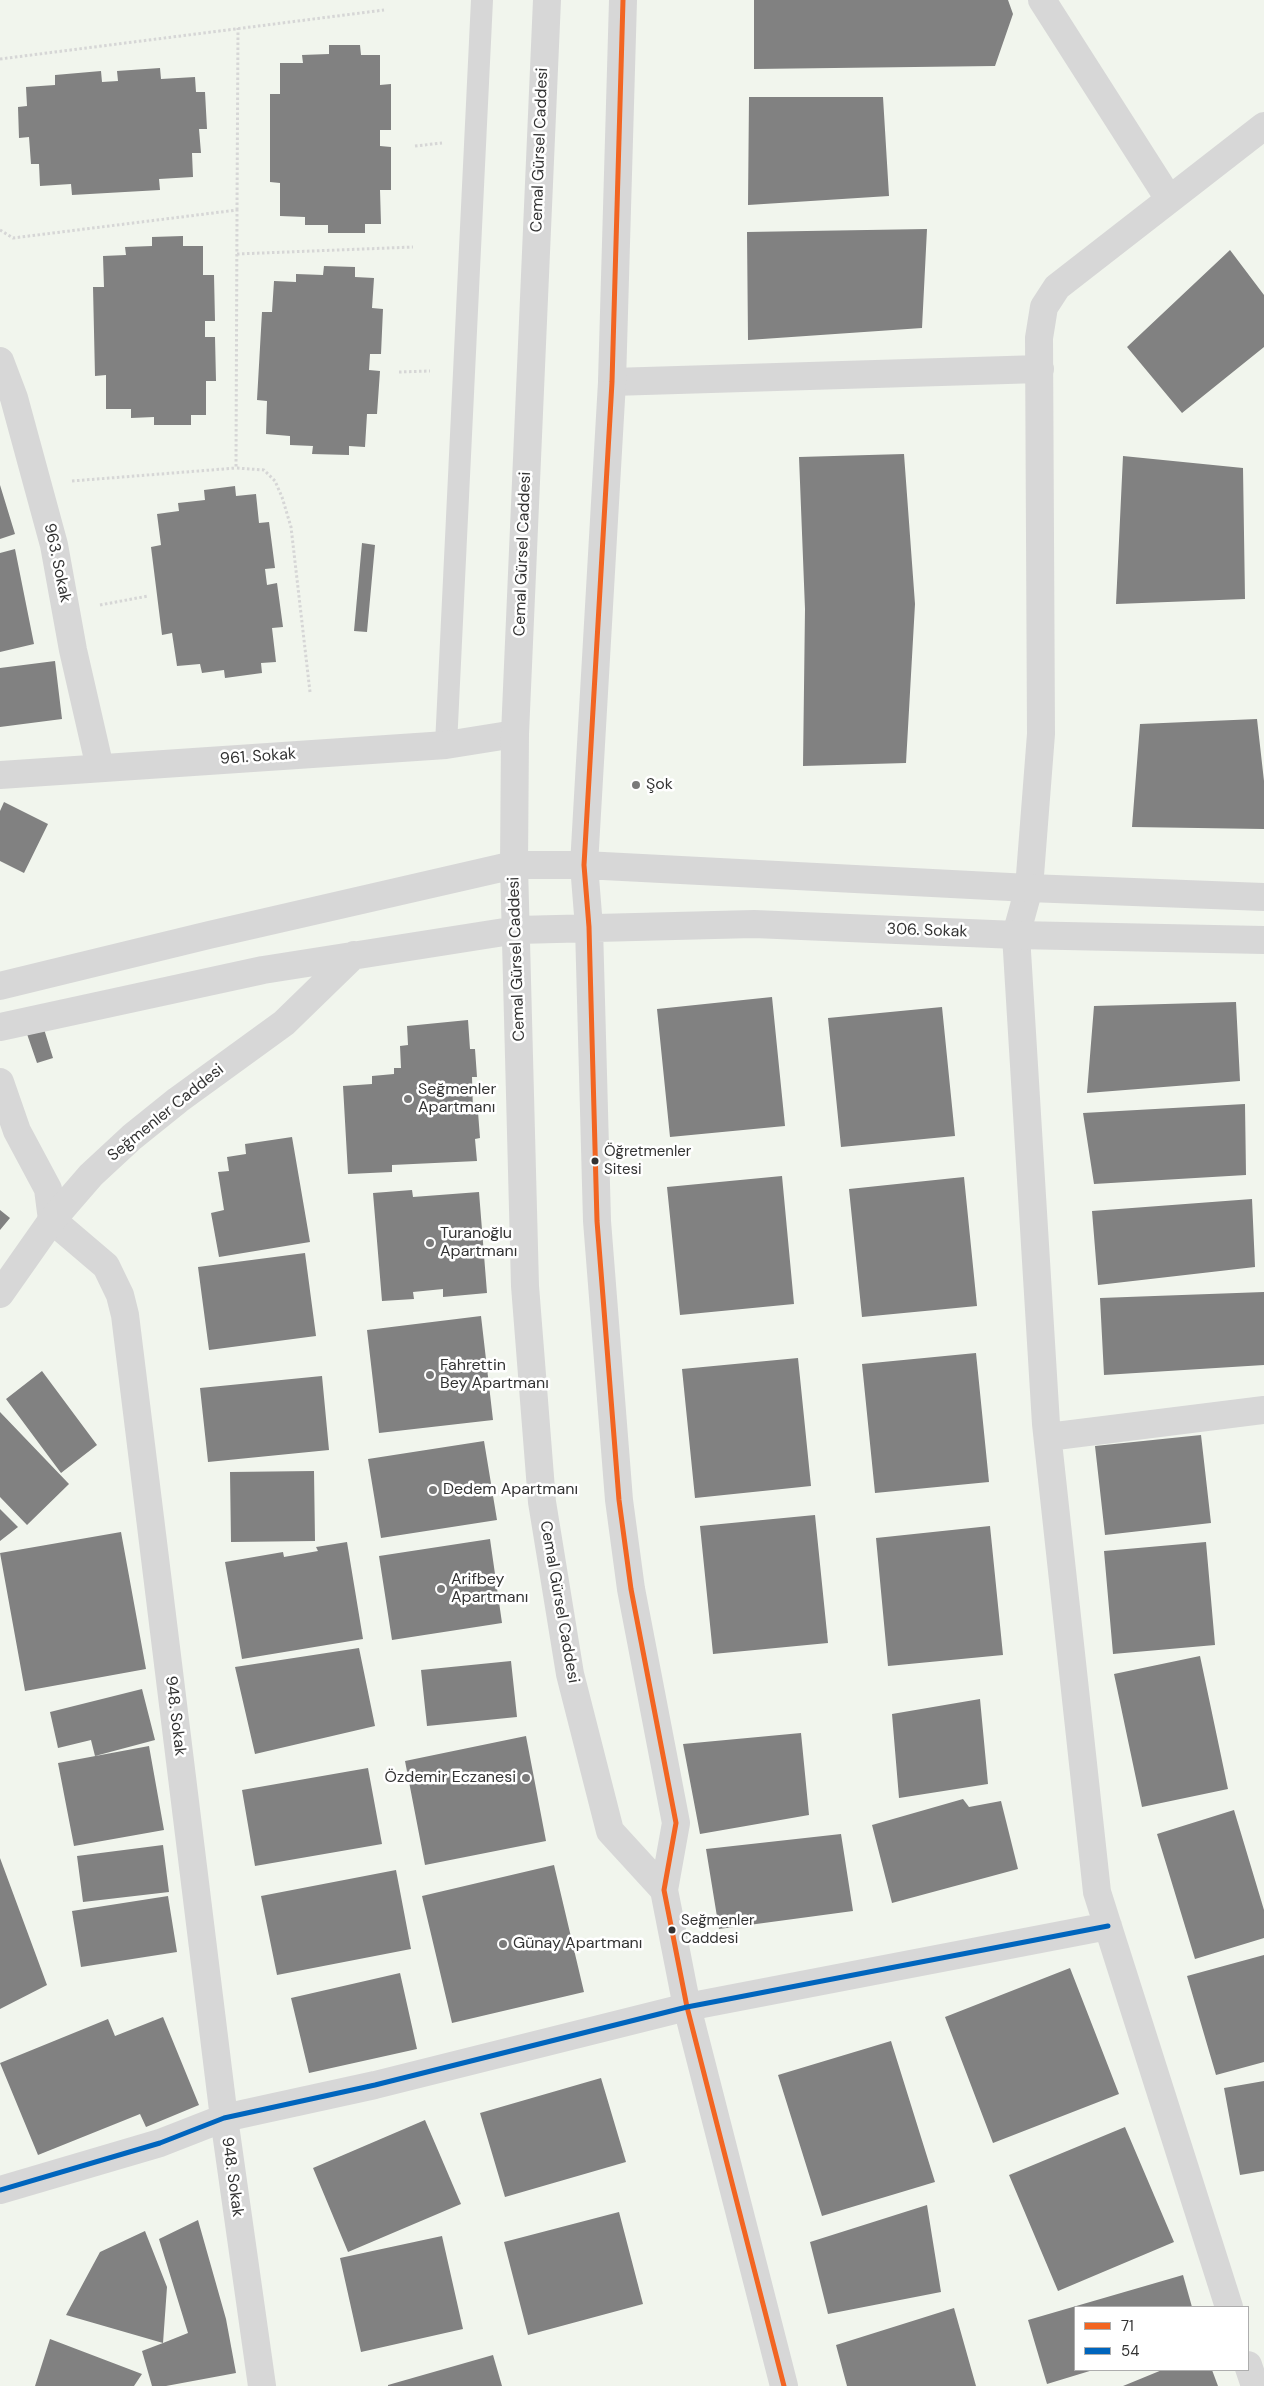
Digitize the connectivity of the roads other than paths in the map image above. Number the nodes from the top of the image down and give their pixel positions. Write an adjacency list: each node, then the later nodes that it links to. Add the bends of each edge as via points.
1 (482, 0): 11 (lane)
2 (547, 0): 10 (street, Cemal Gürsel Caddesi)
3 (623, 0): 9 (street)
4 (1042, 0): 6 (street)
5 (1264, 126): 6 (street)
6 (1169, 199): 8 (street, via 1057,287 1044,307 1038,338)
7 (0, 362): 12 (street, 963. Sokak, via 14,398 54,544 73,650)
8 (1040, 370): 9 (street); 16 (street, via 1041,734)
9 (612, 382): 15 (street)
10 (515, 734): 11 (street, 961. Sokak); 14 (street, Cemal Gürsel Caddesi)
11 (446, 745): 12 (street, 961. Sokak)
12 (100, 768): 13 (street, 961. Sokak)
13 (0, 774)
14 (514, 865): 15 (street); 19 (street, Cemal Gürsel Caddesi); 23 (street, via 209,934)
15 (584, 865): 16 (street); 18 (street)
16 (1029, 888): 17 (street); 20 (street)
17 (1264, 897)
18 (589, 927): 19 (street, 306. Sokak); 20 (street, 306. Sokak, via 754,924); 30 (street, via 596,1221 619,1500 631,1589 676,1823)
19 (517, 930): 22 (street, 306. Sokak); 30 (street, Cemal Gürsel Caddesi, via 525,1286 542,1502 570,1674 610,1831)
20 (1016, 935): 21 (street, 306. Sokak); 29 (street)
21 (1264, 940)
22 (354, 955): 24 (street, 306. Sokak, via 263,970); 26 (street, Seğmenler Caddesi, via 284,1023 132,1136 90,1175)
23 (0, 986)
24 (0, 1027)
25 (0, 1082): 26 (street, via 17,1131 48,1189)
26 (52, 1220): 27 (street, Seğmenler Caddesi); 33 (street, 948. Sokak, via 106,1266 120,1295 125,1315)
27 (0, 1294)
28 (1264, 1410): 29 (street)
29 (1048, 1438): 31 (street, via 1098,1892)
30 (664, 1890): 32 (street)
31 (1108, 1926): 32 (street); 35 (street)
32 (686, 2007): 33 (street, via 375,2085); 38 (street)
33 (224, 2118): 34 (street, via 160,2143); 37 (street, 948. Sokak)
34 (0, 2190)
35 (1230, 2306)
36 (1249, 2368): 39 (street)
37 (262, 2386)
38 (784, 2386)
39 (1255, 2386)

